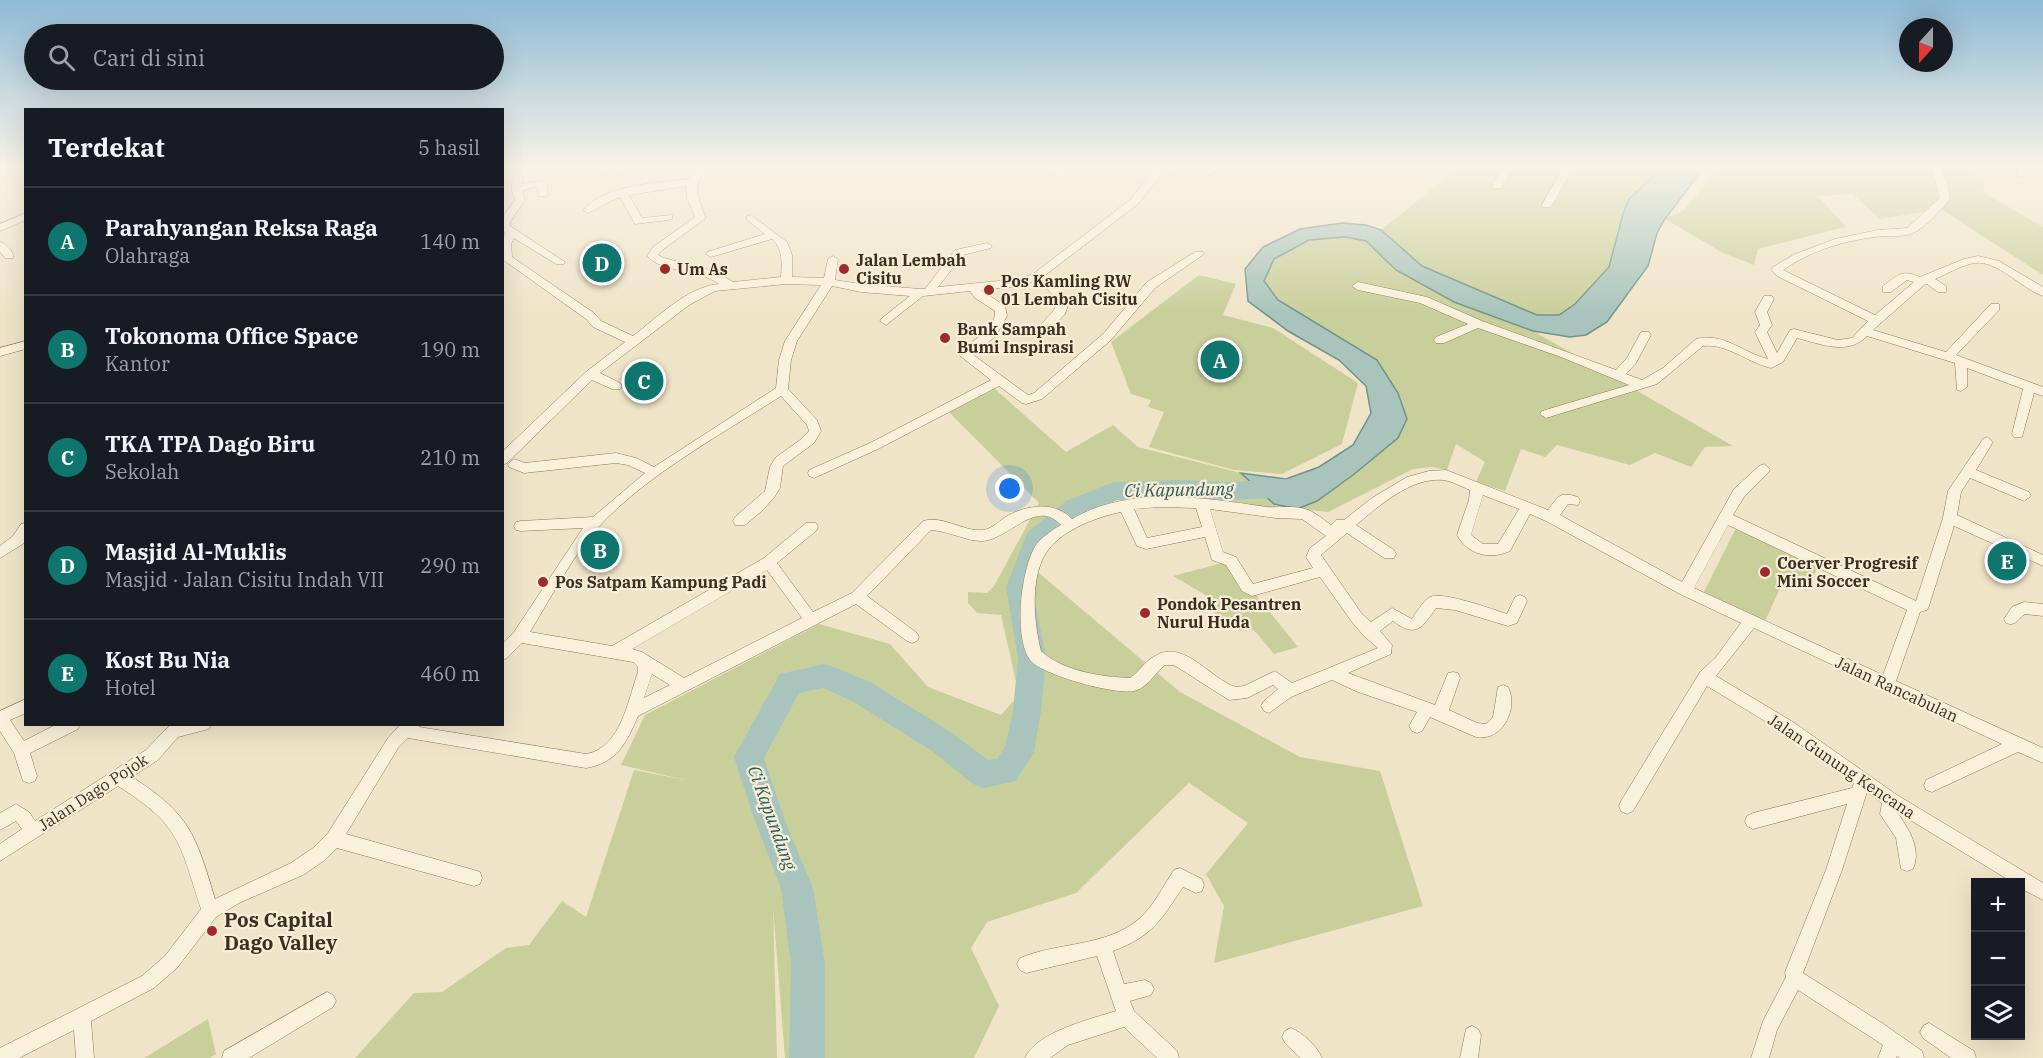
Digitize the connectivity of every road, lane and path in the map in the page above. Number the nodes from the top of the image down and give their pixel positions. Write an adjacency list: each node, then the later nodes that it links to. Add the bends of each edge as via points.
1 (510, 215): 10 (street, via 505,227)
2 (635, 215): 7 (street, via 639,222)
3 (700, 215): 23 (street, via 652,256 713,274)
4 (1116, 215): 19 (street)
5 (1928, 215): 32 (street, via 1910,230 1876,233 1824,247 1777,269 1824,297)
6 (24, 217): 9 (street)
7 (668, 217)
8 (751, 218): 11 (street)
9 (0, 228)
10 (512, 232): 18 (street); 38 (street, via 506,244 507,258 597,324)
11 (773, 235): 14 (street); 20 (street, via 788,253)
12 (0, 245): 16 (street)
13 (987, 246): 29 (street, via 959,252)
14 (711, 254)
15 (1199, 254): 47 (street, via 1151,285 1107,337 1038,396 1026,400)
16 (9, 256)
17 (833, 259): 22 (street)
18 (560, 262)
19 (1037, 276): 25 (street); 35 (street, via 1058,292 1063,303 1061,311)
20 (786, 280): 22 (street); 23 (street)
21 (1924, 280): 26 (street, via 1906,275); 27 (street); 28 (street, via 1968,261 1986,260); 32 (street)
22 (829, 282): 29 (street); 52 (street, via 791,342 784,360)
23 (729, 285): 38 (street, via 712,288 684,302)
24 (1358, 286): 34 (street, via 1423,300)
25 (974, 288): 29 (street); 47 (street, via 1001,309 1002,315 996,329 965,355)
26 (1887, 289)
27 (1942, 289)
28 (2043, 292)
29 (924, 293): 33 (street)
30 (1768, 300): 43 (street, via 1761,312 1766,325 1761,332)
31 (1995, 307): 42 (street)
32 (1876, 320): 36 (street)
33 (886, 321)
34 (1478, 324): 39 (street); 46 (street)
35 (1041, 332)
36 (1867, 332): 42 (street); 43 (street, via 1847,345 1794,333)
37 (1645, 335): 46 (street, via 1632,360)
38 (634, 340): 45 (street)
39 (1440, 340)
40 (24, 346): 41 (street)
41 (0, 352)
42 (1948, 357): 44 (street)
43 (1776, 361): 48 (street, via 1761,363 1707,340)
44 (1961, 361): 50 (street); 51 (street)
45 (591, 374): 49 (street); 57 (street)
46 (1618, 375): 48 (street)
47 (999, 381): 61 (street)
48 (1642, 385): 54 (street)
49 (616, 386)
50 (1961, 387)
51 (2030, 387): 53 (street); 55 (street)
52 (782, 390): 60 (street); 72 (street, via 813,423 815,431 777,465 773,489)
53 (2043, 392)
54 (1546, 414)
55 (2018, 434)
56 (1987, 442): 59 (street)
57 (508, 462): 60 (street, via 524,468 616,458)
58 (1764, 469): 70 (street, via 1739,493)
59 (1969, 472): 63 (street); 71 (street, via 1955,491)
60 (656, 473): 73 (street)
61 (814, 473)
62 (1477, 486): 67 (street, Jalan Rancabulan); 67 (street, via 1464,535 1472,545 1500,551); 68 (street, Jalan Rancabulan, via 1434,473 1410,481)
63 (2024, 495)
64 (1574, 501): 69 (street, via 1565,498)
65 (1202, 503): 66 (street); 68 (street, via 1305,514 1332,533 1350,515); 79 (street)
66 (1125, 505): 74 (street); 79 (street, via 1146,544)
67 (1526, 508): 69 (street, Jalan Rancabulan)
68 (1360, 515): 77 (street)
69 (1551, 517): 85 (street, Jalan Rancabulan)
70 (1726, 518): 85 (street); 88 (street)
71 (1950, 518): 82 (street); 88 (street, via 1922,606)
72 (740, 521)
73 (595, 522): 75 (street); 94 (street)
74 (1067, 522): 86 (street, via 1046,510 1013,519 980,537 928,525); 104 (street, via 1044,545 1029,580 1035,656 1074,674 1126,685 1140,681 1162,658 1169,657 1181,660 1236,695 1275,677)
75 (521, 526)
76 (811, 527): 83 (street)
77 (1348, 527): 81 (street); 84 (street, via 1315,552 1313,557)
78 (24, 531): 80 (street)
79 (1210, 531): 84 (street, via 1218,558 1229,559 1252,590)
80 (0, 553)
81 (1389, 554)
82 (2043, 561)
83 (769, 562): 90 (street); 96 (street)
84 (1321, 571): 93 (street)
85 (1685, 590): 92 (street, Jalan Rancabulan)
86 (858, 597): 90 (street); 95 (street)
87 (1520, 601): 93 (street, via 1508,620 1433,602 1415,625 1408,625 1392,614)
88 (1915, 607): 103 (street)
89 (2043, 610): 91 (street, via 2023,607)
90 (810, 619): 102 (street)
91 (2012, 619)
92 (1751, 621): 100 (street); 103 (street, Jalan Rancabulan)
93 (1369, 632): 99 (street, via 1386,650)
94 (519, 636): 96 (street); 97 (street)
95 (912, 637)
96 (616, 651): 98 (street)
97 (504, 652)
98 (642, 660): 102 (street); 109 (street, via 645,672)
99 (1333, 672): 104 (street); 108 (street, via 1355,684)
100 (1705, 677): 122 (street, Jalan Gunung Kencana, via 1788,727); 124 (street)
101 (1453, 678): 108 (street)
102 (683, 685): 109 (street)
103 (1887, 685): 116 (street, Jalan Rancabulan)
104 (1290, 690): 107 (street)
105 (1503, 692): 108 (street, via 1501,719 1483,732)
106 (24, 706): 110 (street)
107 (1269, 706)
108 (1433, 711): 112 (street)
109 (631, 712): 114 (street, via 616,746 606,755 586,761)
110 (0, 718): 117 (street)
111 (69, 726): 117 (street)
112 (1417, 726)
113 (179, 728): 120 (street, Jalan Dago Pojok, via 152,755)
114 (408, 728): 128 (street, via 393,743)
115 (2043, 744): 116 (street)
116 (2022, 746): 118 (street, Jalan Rancabulan); 121 (street)
117 (21, 750): 119 (street)
118 (2043, 756)
119 (29, 776)
120 (118, 777): 127 (street, Jalan Dago Pojok); 134 (street, via 182,830)
121 (1932, 785)
122 (1861, 787): 123 (street, Jalan Gunung Kencana); 125 (street); 137 (street)
123 (1891, 800): 130 (street, via 1888,814 1904,835); 133 (street, Jalan Gunung Kencana)
124 (1627, 806)
125 (1753, 821)
126 (0, 822): 127 (street, via 16,812)
127 (33, 831): 129 (street, Jalan Dago Pojok)
128 (334, 839): 131 (street); 134 (street, via 297,869 233,897)
129 (0, 853)
130 (1907, 863)
131 (474, 878)
132 (1196, 885): 135 (street, via 1180,876 1144,926)
133 (2043, 892)
134 (210, 912): 141 (street, via 157,976)
135 (1102, 946): 136 (street); 139 (street)
136 (1026, 964)
137 (1795, 978): 146 (street); 154 (street, via 1769,1027)
138 (1145, 989): 139 (street)
139 (1119, 994): 142 (street)
140 (327, 1001): 150 (street)
141 (82, 1016): 148 (street); 149 (street)
142 (1126, 1017): 147 (street); 151 (street, via 1063,1037)
143 (1929, 1032): 156 (street)
144 (1472, 1035): 153 (street)
145 (1291, 1037): 152 (street)
146 (1890, 1050): 155 (street)
147 (1163, 1056)
148 (0, 1058)
149 (85, 1058)
150 (231, 1058)
151 (1034, 1058)
152 (1313, 1058)
153 (1469, 1058)
154 (1760, 1058)
155 (1915, 1058)
156 (1967, 1058)

